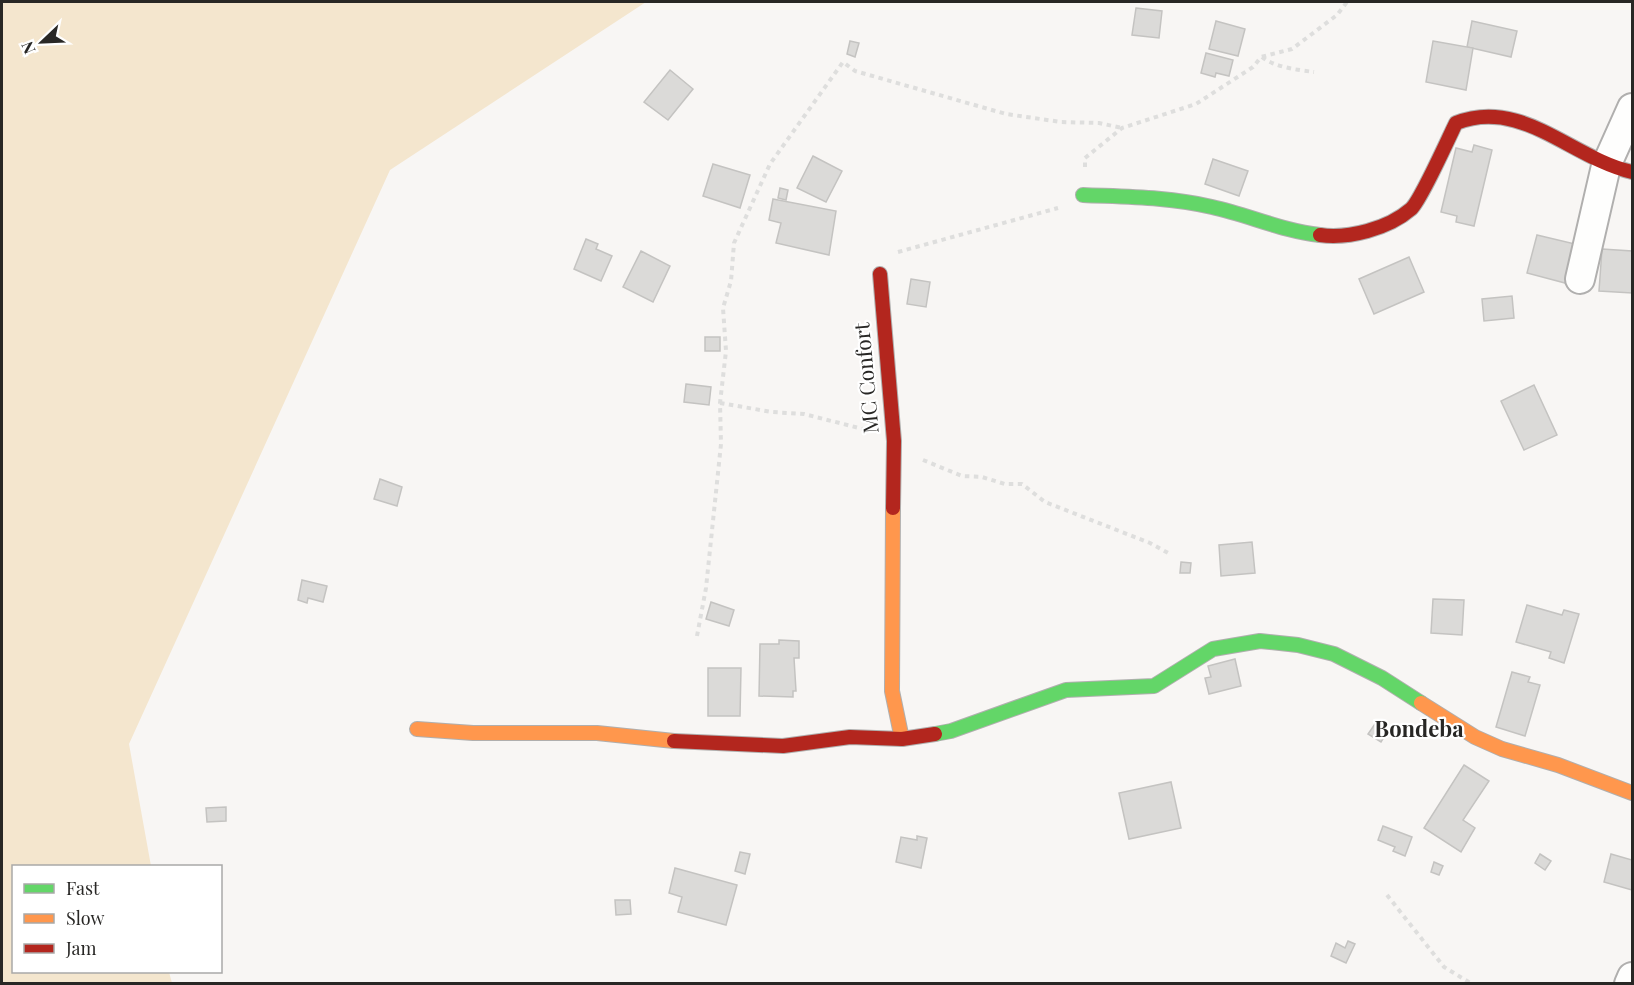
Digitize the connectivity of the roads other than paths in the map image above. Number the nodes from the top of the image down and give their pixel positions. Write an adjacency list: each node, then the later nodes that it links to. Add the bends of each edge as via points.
1 (1632, 108): 2 (street)
2 (1619, 169): 3 (street, via 1522,122 1480,113 1456,123 1412,208 1389,222 1341,238 1299,233 1169,198); 5 (street)
3 (1083, 195)
4 (880, 274): 7 (street, MC Confort, via 894,441 892,691)
5 (1580, 279)
6 (417, 729): 7 (street, via 597,733 642,740 773,746 850,737)
7 (902, 739): 8 (street, via 951,731 1066,690 1154,686 1198,656 1225,645 1281,643 1334,654 1475,737)
8 (1632, 793)
9 (1632, 977): 10 (street)
10 (1629, 984)

